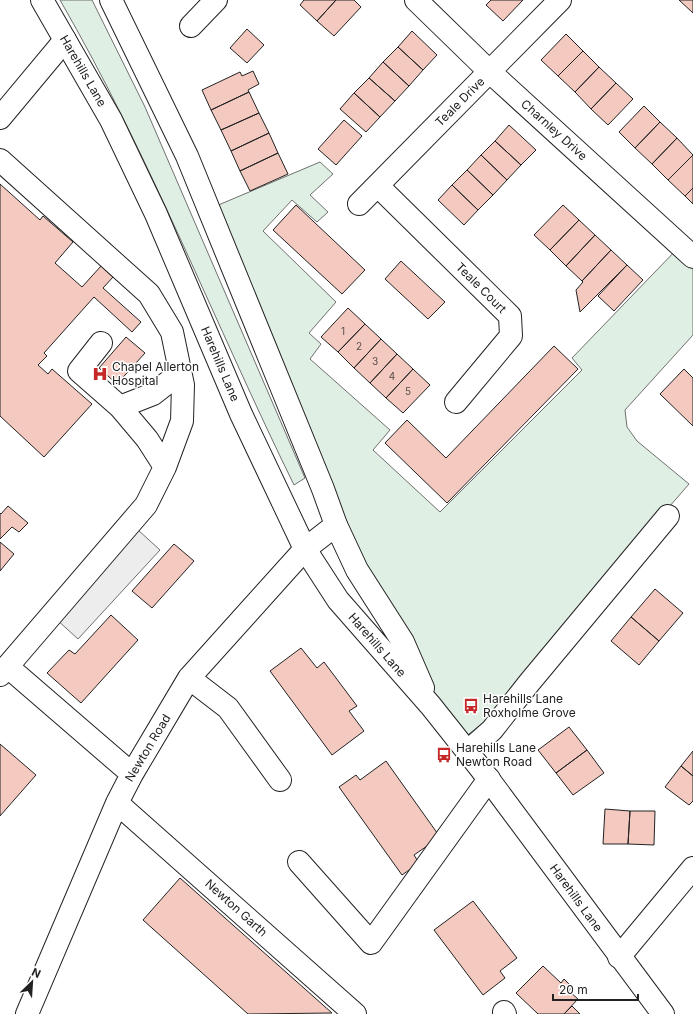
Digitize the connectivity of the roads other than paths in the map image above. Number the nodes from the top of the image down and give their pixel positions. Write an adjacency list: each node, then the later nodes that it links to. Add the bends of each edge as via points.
1 (42, 0): 7 (street, Harehills Lane)
2 (111, 0): 20 (street, Harehills Lane, via 187,156 324,489)
3 (216, 0): 6 (street)
4 (416, 0): 8 (street, Charnley Drive)
5 (560, 0): 8 (street, Teale Drive)
6 (191, 26)
7 (65, 40): 9 (street); 21 (street, Harehills Lane, via 111,120 156,214 241,414)
8 (490, 72): 11 (street, Teale Drive); 13 (street, Charnley Drive)
9 (0, 118)
10 (0, 160): 15 (street, via 149,294 172,332)
11 (378, 186): 12 (street, Teale Drive); 16 (street, Teale Court, via 510,316 511,336)
12 (359, 204)
13 (693, 257)
14 (101, 343): 17 (street, via 79,371)
15 (180, 373): 17 (street, via 153,394); 18 (street, via 183,384 182,421)
16 (456, 402)
17 (120, 407): 18 (street, via 147,439)
18 (165, 467): 22 (street, via 146,505)
19 (668, 516): 25 (street, via 492,730)
20 (336, 526): 21 (street, Newton Road); 24 (street, Harehills Lane, via 357,570 403,642)
21 (305, 550): 23 (street, Newton Road); 24 (street, Harehills Lane, via 338,600)
22 (4, 671): 26 (street)
23 (190, 678): 26 (street, Newton Road); 27 (street, via 228,708)
24 (431, 706): 25 (street, Harehills Lane)
25 (467, 752): 28 (street, Harehills Lane)
26 (132, 774): 29 (street, Newton Road)
27 (280, 780)
28 (489, 780): 30 (street, via 371,943); 32 (street, Harehills Lane)
29 (117, 803): 33 (street, Newton Road); 34 (street, Newton Garth)
30 (299, 862)
31 (693, 868): 32 (street)
32 (619, 957): 35 (street, Harehills Lane)
33 (27, 1014)
34 (355, 1014)
35 (663, 1014)

